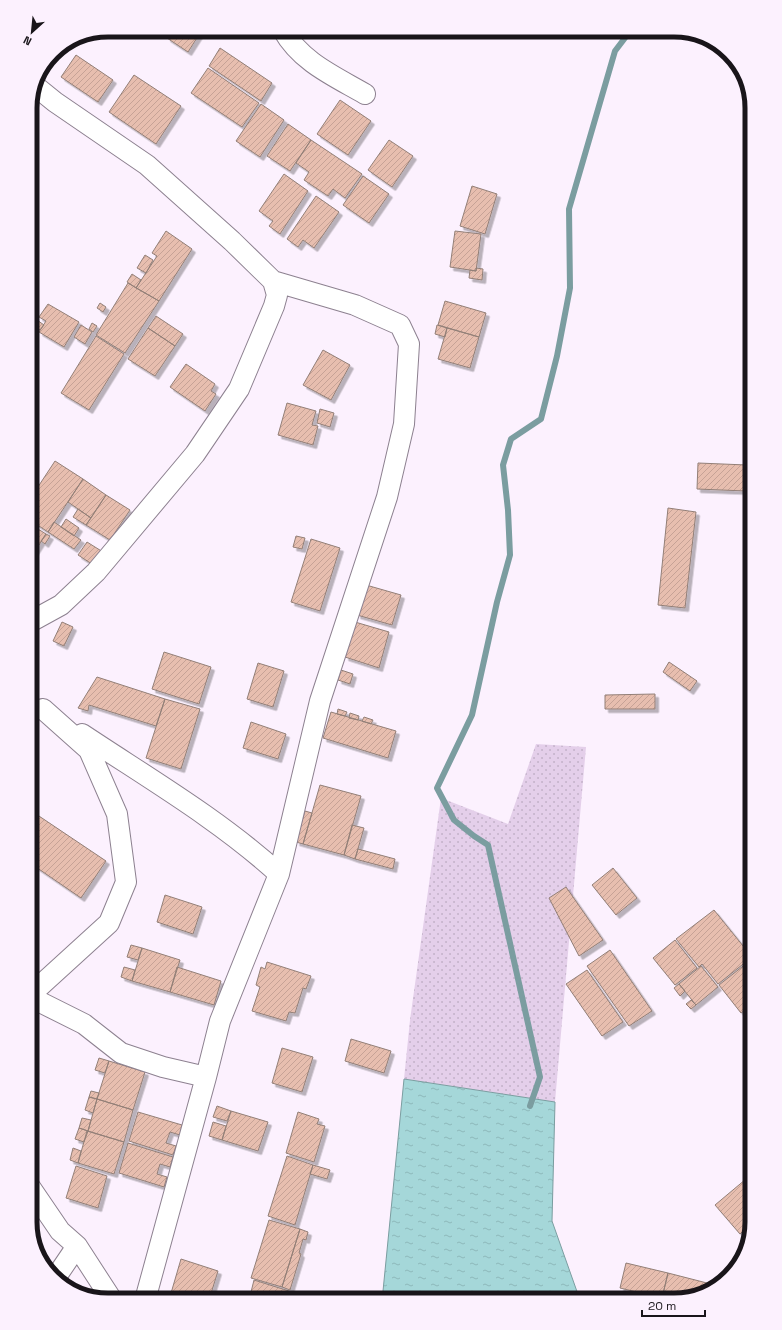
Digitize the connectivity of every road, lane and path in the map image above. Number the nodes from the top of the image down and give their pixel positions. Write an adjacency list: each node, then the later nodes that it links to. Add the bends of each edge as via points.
1 (287, 37): 3 (street, via 316,66)
2 (39, 89): 4 (street, via 147,165 232,241)
3 (365, 94)
4 (272, 282): 5 (street, via 277,295 274,306 239,389 195,454 96,572 61,605); 7 (street, via 355,305 400,325 409,344 404,424 387,498 320,701)
5 (37, 618)
6 (37, 704): 7 (street, via 194,808 260,856); 8 (street, via 89,750 117,814 126,882 110,922)
7 (279, 874): 10 (street, via 220,1021)
8 (37, 990)
9 (37, 1000): 10 (street, via 84,1024 121,1053 163,1067)
10 (206, 1077): 15 (street)
11 (37, 1197): 12 (street, via 60,1230)
12 (77, 1246): 13 (street); 14 (street)
13 (59, 1273)
14 (107, 1293)
15 (147, 1293)

